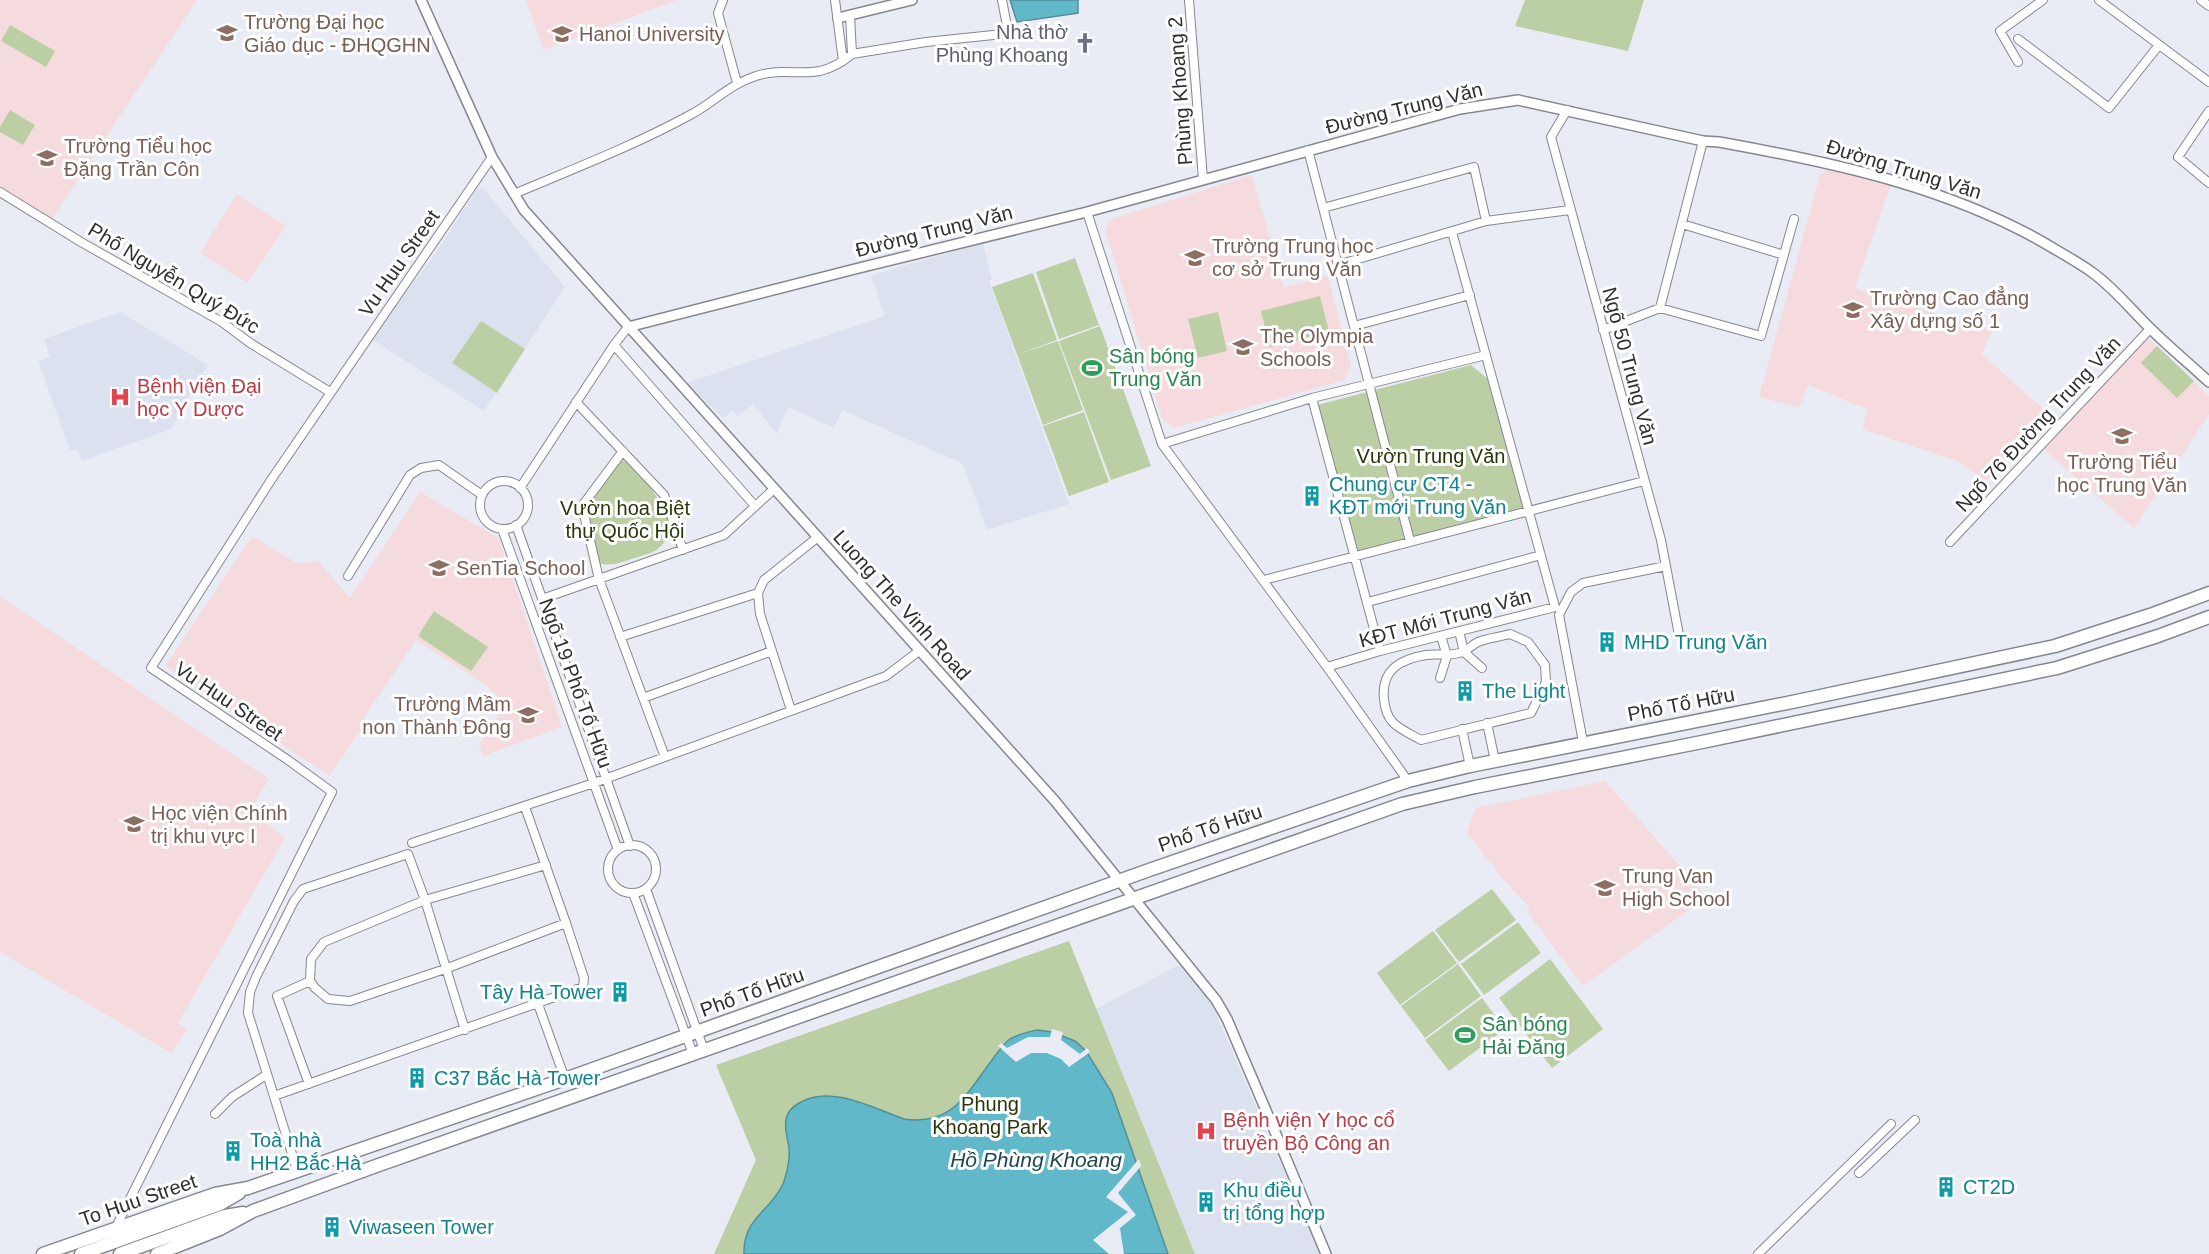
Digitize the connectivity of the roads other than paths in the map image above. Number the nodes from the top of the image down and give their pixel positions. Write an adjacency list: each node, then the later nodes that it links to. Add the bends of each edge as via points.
1 (421, 0): 24 (street, Luong The Vinh Road)
2 (723, 0): 19 (street, via 718,13)
3 (835, 0): 12 (street)
4 (912, 0): 11 (street)
5 (1002, 0): 15 (street, via 1008,31 1003,34)
6 (1189, 0): 25 (street, Phùng Khoang 2)
7 (2043, 0): 17 (street, via 2000,31)
8 (2099, 0): 14 (street)
9 (2201, 0): 10 (street)
10 (2209, 6)
11 (850, 15): 12 (street); 15 (street)
12 (838, 18): 16 (street)
13 (2018, 39): 14 (street, via 2109,108)
14 (2158, 45): 18 (street)
15 (852, 54): 16 (street)
16 (843, 61): 19 (street, via 820,71 784,70)
17 (2018, 62)
18 (2209, 82)
19 (737, 83): 28 (street, via 692,114)
20 (1567, 110): 22 (street, Đường Trung Văn); 23 (street, Đường Trung Văn, via 1518,100 1460,109); 30 (street, Ngõ 50 Trung Văn, via 1551,137)
21 (2209, 111): 26 (street, via 2178,157)
22 (1703, 141): 34 (street); 42 (street, Đường Trung Văn, via 1821,161 1938,194 1991,215 2093,273)
23 (1308, 150): 25 (street, Đường Trung Văn); 29 (street)
24 (492, 158): 28 (street, Luong The Vinh Road); 48 (street, Vu Huu Street)
25 (1203, 179): 31 (street, Đường Trung Văn)
26 (2209, 183)
27 (0, 192): 48 (street, Phố Nguyễn Quý Đức, via 222,322 250,344)
28 (514, 194): 41 (street, Luong The Vinh Road, via 539,229)
29 (1323, 208): 33 (street, via 1474,167); 37 (street)
30 (1570, 210): 33 (street); 43 (street, Ngõ 50 Trung Văn)
31 (1087, 212): 41 (street, Đường Trung Văn); 51 (street)
32 (1794, 219): 36 (street)
33 (1486, 221): 35 (street)
34 (1682, 224): 36 (street); 39 (street)
35 (1452, 232): 37 (street); 38 (street, KĐT Mới Trung Văn)
36 (1784, 255): 39 (street, via 1761,336)
37 (1338, 265): 40 (street)
38 (1470, 295): 40 (street); 45 (street, KĐT Mới Trung Văn)
39 (1660, 308): 43 (street)
40 (1354, 326): 47 (street)
41 (628, 327): 44 (street); 55 (street, Luong The Vinh Road)
42 (2150, 329): 46 (street, Đường Trung Văn); 63 (street, Ngõ 76 Đường Trung Văn)
43 (1603, 330): 53 (street, Ngõ 50 Trung Văn)
44 (614, 345): 50 (street); 57 (street)
45 (1486, 355): 47 (street); 58 (street, KĐT Mới Trung Văn)
46 (2209, 382)
47 (1369, 386): 49 (street); 62 (street)
48 (330, 392): 132 (street, Vu Huu Street, via 151,668 332,792)
49 (1312, 398): 51 (street); 66 (street)
50 (576, 402): 52 (street); 54 (street)
51 (1162, 444): 70 (street)
52 (623, 451): 64 (street, via 664,495); 69 (street, via 582,506)
53 (1644, 481): 58 (street); 67 (street, Ngõ 50 Trung Văn)
54 (520, 488): 56 (street, via 504,481 487,488); 59 (street, via 527,498 527,510)
55 (774, 489): 57 (street); 61 (street, Luong The Vinh Road)
56 (482, 495): 60 (street, via 481,513 486,521); 68 (street, via 439,465 421,468 410,475)
57 (755, 506): 64 (street, via 724,535)
58 (1528, 510): 62 (street); 65 (street, KĐT Mới Trung Văn)
59 (516, 525): 60 (street); 73 (street, Ngõ 19 Phố Tố Hữu)
60 (502, 529): 103 (street, Ngõ 19 Phố Tố Hữu)
61 (818, 537): 71 (street, via 764,580); 83 (street, Luong The Vinh Road)
62 (1410, 541): 66 (street)
63 (1950, 542)
64 (683, 550): 69 (street)
65 (1541, 555): 74 (street, KĐT Mới Trung Văn); 77 (street, KĐT Mới Trung Văn, via 1555,607)
66 (1355, 556): 70 (street); 74 (street)
67 (1666, 566): 78 (street, Ngõ 50 Trung Văn); 96 (street, via 1582,583 1564,602 1559,615)
68 (348, 576)
69 (598, 579): 73 (street); 81 (street)
70 (1263, 580): 88 (street)
71 (758, 593): 81 (street); 82 (street)
72 (2209, 593): 75 (main road, Phố Tố Hữu)
73 (542, 599): 101 (street, Ngõ 19 Phố Tố Hữu)
74 (1368, 602): 84 (street)
75 (2150, 615): 80 (main road); 87 (main road, Phố Tố Hữu, via 2055,646)
76 (2209, 617): 80 (main road, Phố Tố Hữu)
77 (1459, 631): 79 (street, KĐT Mới Trung Văn); 85 (street)
78 (1679, 635)
79 (1441, 636): 84 (street, KĐT Mới Trung Văn); 86 (street)
80 (2158, 636): 91 (main road, Phố Tố Hữu, via 2057,668)
81 (620, 637): 92 (street)
82 (772, 651): 92 (street); 93 (street)
83 (919, 651): 93 (street, via 886,676); 109 (street, Luong The Vinh Road, via 1055,801)
84 (1380, 651): 88 (street, KĐT Mới Trung Văn)
85 (1464, 652): 86 (street); 89 (street); 94 (street, via 1478,642 1509,634 1528,642 1545,665 1546,682 1531,713)
86 (1447, 656): 90 (street); 95 (street, via 1427,655 1396,664 1383,689 1384,709 1390,722 1421,740)
87 (1982, 662): 91 (main road); 96 (main road, Phố Tố Hữu)
88 (1327, 667): 102 (street)
89 (1482, 668)
90 (1440, 678)
91 (1988, 683): 99 (main road, Phố Tố Hữu)
92 (643, 698): 97 (street)
93 (791, 710): 97 (street)
94 (1487, 723): 95 (street); 98 (street)
95 (1462, 729): 100 (street)
96 (1586, 742): 98 (main road, Phố Tố Hữu); 99 (main road)
97 (665, 757): 101 (street)
98 (1495, 761): 100 (main road, Phố Tố Hữu)
99 (1591, 763): 112 (main road, Phố Tố Hữu, via 1402,804)
100 (1470, 766): 102 (main road, Phố Tố Hữu)
101 (606, 778): 103 (street); 106 (street, Ngõ 19 Phố Tố Hữu)
102 (1408, 781): 109 (main road, Phố Tố Hữu)
103 (594, 783): 104 (street); 107 (street, Ngõ 19 Phố Tố Hữu)
104 (525, 807): 105 (street); 108 (street)
105 (412, 843)
106 (630, 846): 107 (street); 110 (street, via 645,849 654,861 655,876)
107 (618, 850): 111 (street, via 608,865 610,878 617,889)
108 (546, 865): 113 (street); 114 (street)
109 (1120, 880): 112 (street, Luong The Vinh Road); 119 (main road, Phố Tố Hữu)
110 (646, 889): 111 (street); 119 (street)
111 (633, 893): 119 (street)
112 (1135, 899): 120 (main road, Phố Tố Hữu); 137 (street, Luong The Vinh Road, via 1227,1019)
113 (425, 900): 115 (street); 116 (street, via 324,942 311,958); 121 (street, via 408,854 303,889 250,992 248,1013)
114 (566, 923): 115 (street); 117 (street, via 584,978 583,987)
115 (445, 969): 116 (street, via 350,1001 328,999); 118 (street)
116 (310, 981): 123 (street, via 277,996)
117 (538, 1004): 118 (street); 122 (street)
118 (465, 1030): 123 (street)
119 (692, 1034): 120 (street); 120 (street); 122 (main road, Phố Tố Hữu)
120 (698, 1052): 131 (main road, Phố Tố Hữu)
121 (266, 1075): 124 (street); 125 (street, via 232,1097)
122 (565, 1079): 128 (main road, Phố Tố Hữu)
123 (309, 1084): 124 (street)
124 (274, 1095): 128 (street)
125 (215, 1114)
126 (1915, 1120): 129 (street)
127 (1891, 1124): 138 (street)
128 (297, 1170): 130 (main road, Phố Tố Hữu)
129 (1859, 1173)
130 (248, 1188): 132 (main road, To Huu Street, via 215,1194); 134 (main road, via 220,1204)
131 (253, 1211): 135 (main road, via 225,1216); 136 (main road)
132 (114, 1230): 133 (main road, To Huu Street)
133 (43, 1254)
134 (81, 1254)
135 (120, 1254)
136 (157, 1254)
137 (1326, 1254)
138 (1758, 1254)

